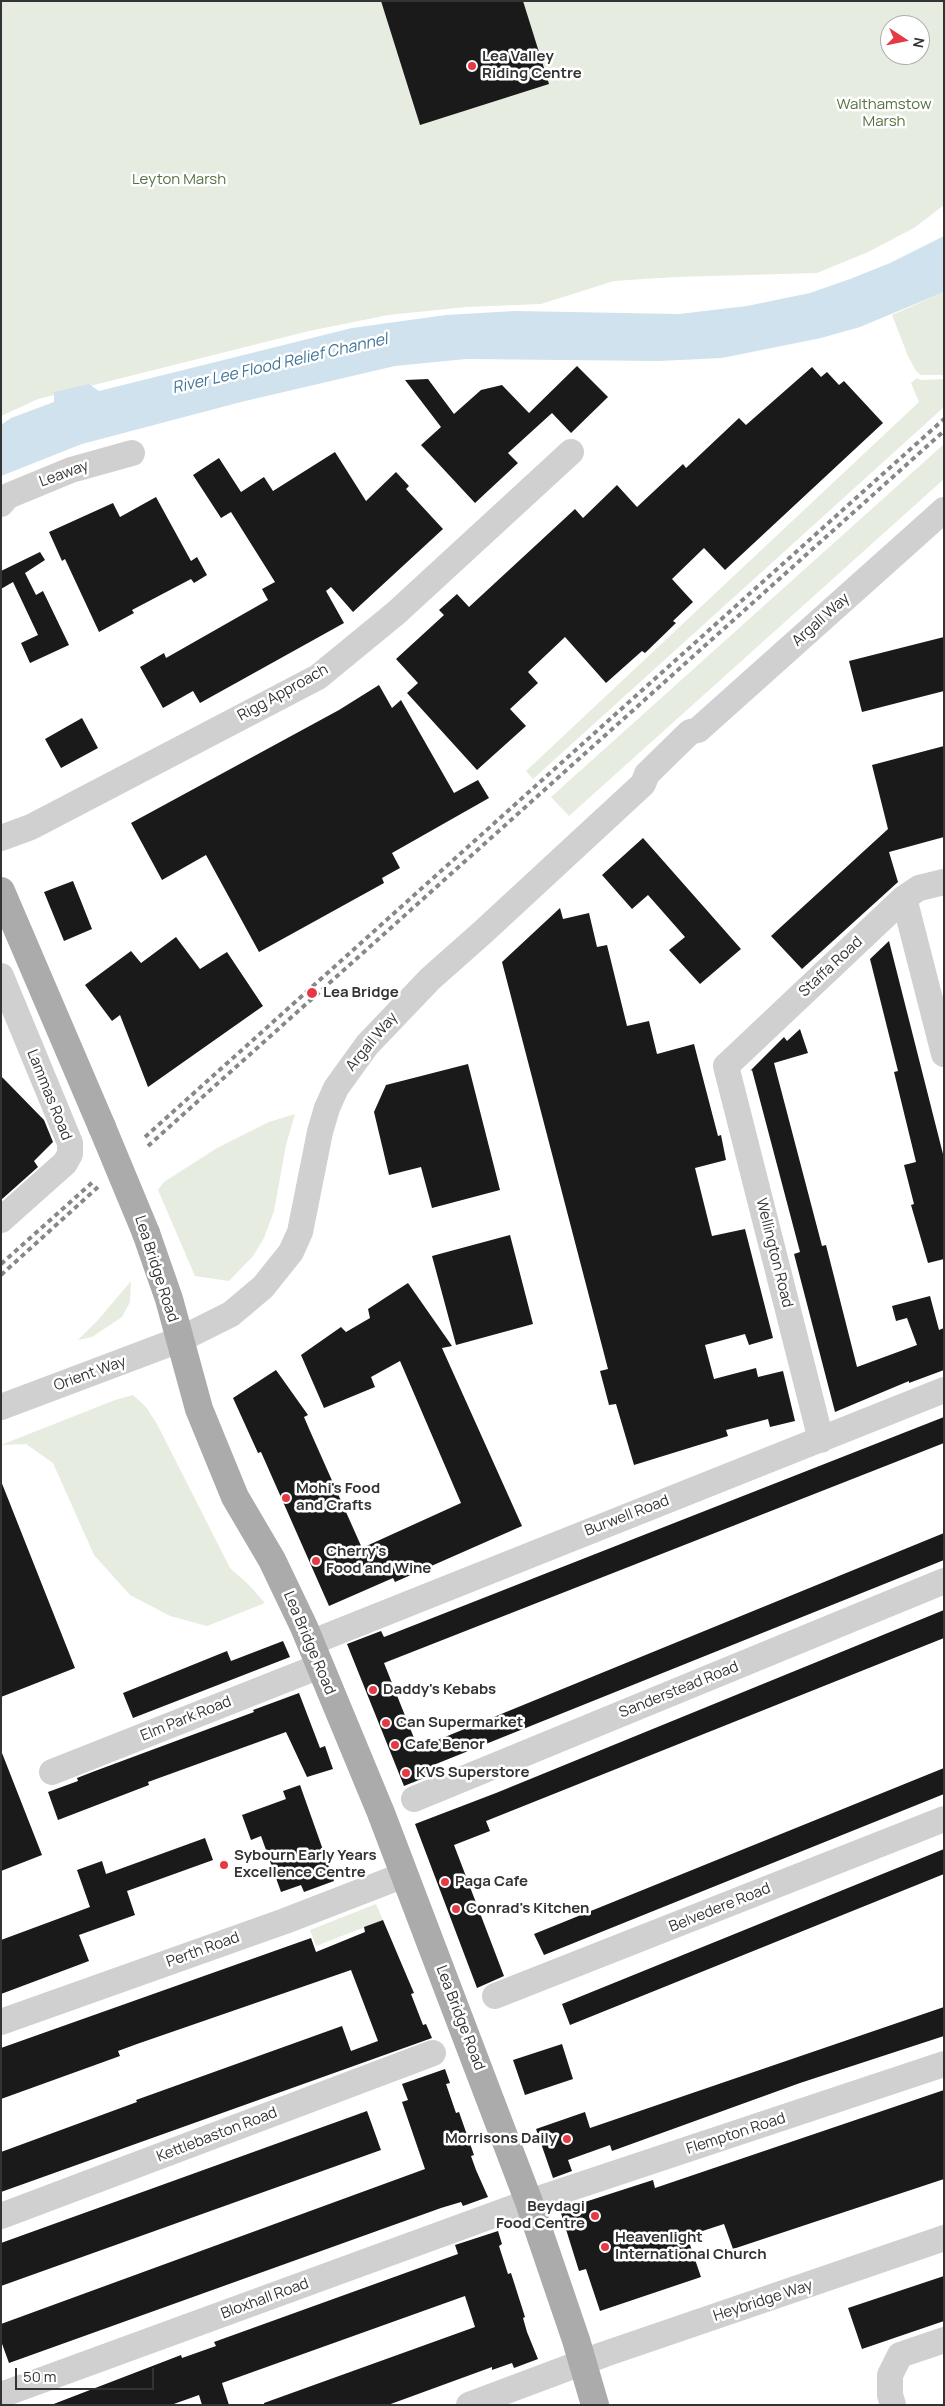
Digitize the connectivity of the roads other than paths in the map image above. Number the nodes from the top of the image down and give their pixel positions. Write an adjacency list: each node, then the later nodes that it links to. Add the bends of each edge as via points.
1 (571, 452): 5 (street, Rigg Approach, via 396,613 318,677 40,822)
2 (132, 453): 3 (street, Leaway, via 70,470 8,496)
3 (1, 504)
4 (944, 510): 13 (street, Argall Way, via 698,730 697,742 653,784 643,784 430,978 367,1045 336,1088 327,1108 300,1232 291,1252 247,1302 231,1314)
5 (1, 838)
6 (944, 882): 8 (street, Staffa Road, via 919,888)
7 (1, 891): 13 (main road, Lea Bridge Road, bridge, via 146,1233 169,1299)
8 (904, 898): 10 (street); 11 (street, Staffa Road)
9 (1, 976): 12 (street, Lammas Road, via 70,1143 70,1154 64,1163)
10 (944, 1054)
11 (726, 1066): 16 (street, Wellington Road)
12 (1, 1220)
13 (179, 1340): 15 (street, Orient Way); 18 (main road, Lea Bridge Road, via 198,1409 221,1467 272,1560)
14 (944, 1390): 16 (street, Burwell Road)
15 (1, 1407)
16 (821, 1440): 18 (street, Burwell Road)
17 (944, 1582): 20 (street, Sanderstead Road)
18 (315, 1654): 19 (street, Elm Park Road); 22 (main road, Lea Bridge Road)
19 (52, 1772)
20 (414, 1799)
21 (944, 1819): 23 (street, Belvedere Road)
22 (404, 1876): 24 (street, Perth Road); 27 (main road, Lea Bridge Road)
23 (495, 1996)
24 (1, 2022)
25 (433, 2054): 28 (street, Kettlebaston Road)
26 (944, 2064): 27 (street, Flempton Road)
27 (529, 2202): 31 (main road, Lea Bridge Road); 32 (street, Bloxhall Road)
28 (1, 2216)
29 (944, 2238): 31 (street, Heybridge Way)
30 (944, 2340): 35 (street, via 900,2355 890,2375)
31 (582, 2362): 33 (street, Heybridge Way); 34 (main road, Lea Bridge Road)
32 (1, 2395)
33 (469, 2405)
34 (595, 2405)
35 (893, 2405)

